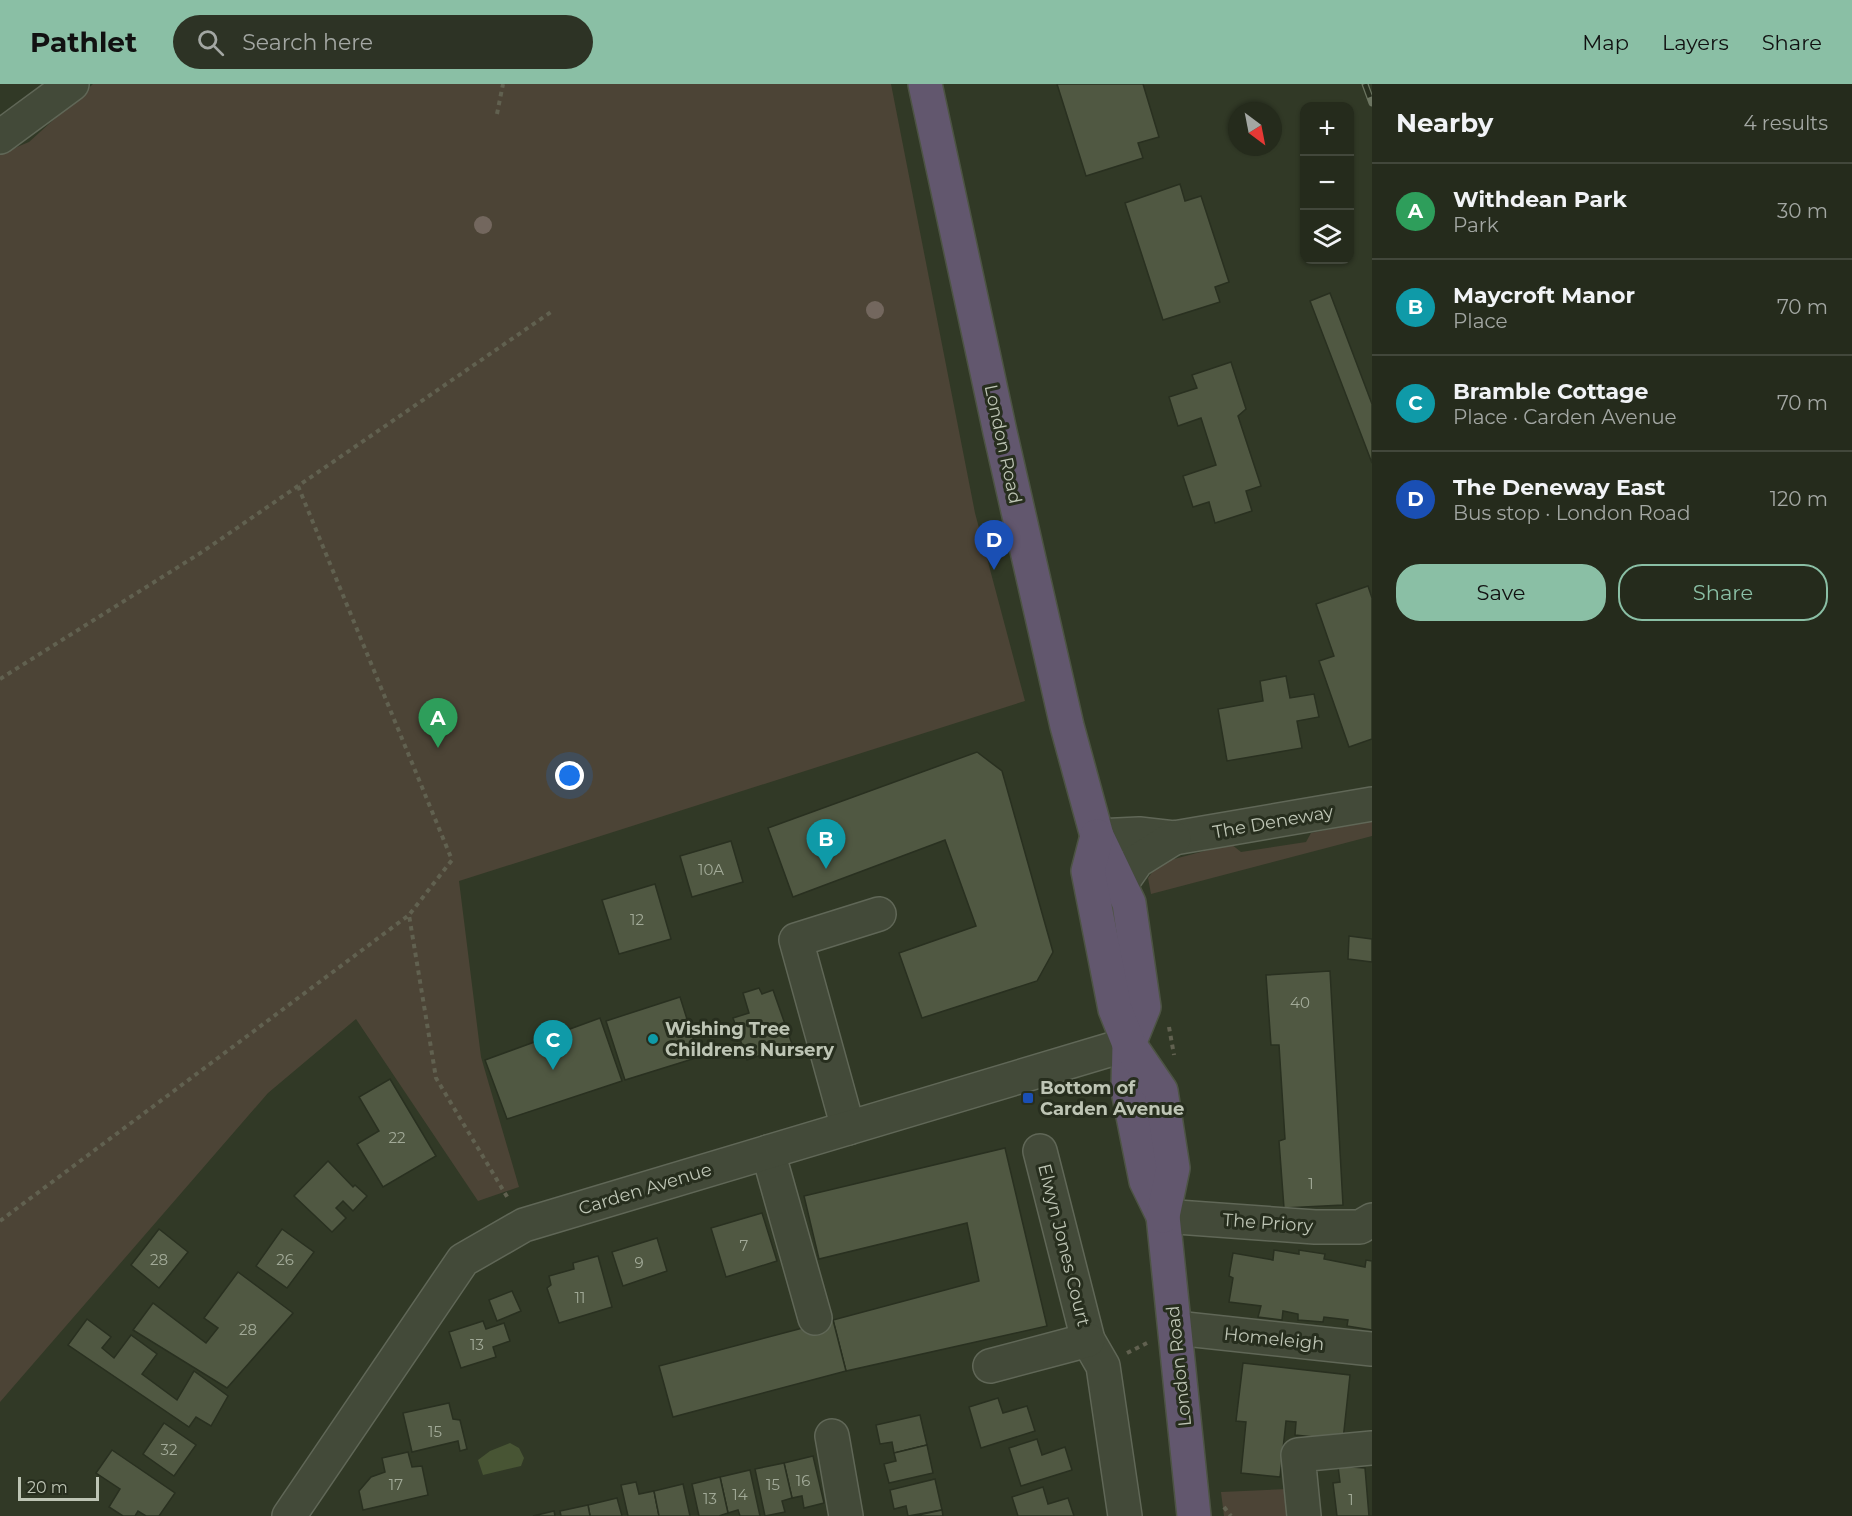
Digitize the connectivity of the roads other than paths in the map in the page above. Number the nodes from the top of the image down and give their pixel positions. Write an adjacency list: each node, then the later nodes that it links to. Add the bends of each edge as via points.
1 (72, 84): 3 (street)
2 (926, 84): 5 (highway, London Road, via 1047,639)
3 (0, 136)
4 (1372, 804): 6 (street, The Deneway)
5 (1097, 836): 6 (street, The Deneway, via 1139,834); 7 (highway, London Road); 9 (highway, London Road, via 1088,871 1115,1009)
6 (1174, 838): 7 (street, The Deneway, via 1137,861)
7 (1121, 884): 9 (highway, London Road, via 1128,903 1144,1007)
8 (879, 914): 10 (street, via 796,940)
9 (1129, 1044): 10 (street, Carden Avenue); 13 (highway, London Road, via 1128,1091 1146,1181)
10 (848, 1128): 12 (street, Carden Avenue)
11 (1040, 1151): 18 (street, Elwyn Jones Court)
12 (768, 1152): 15 (street); 22 (street, Carden Avenue, via 524,1225 463,1260)
13 (1163, 1216): 14 (street, The Priory, via 1315,1227 1360,1227); 16 (highway, London Road)
14 (1372, 1220)
15 (815, 1318)
16 (1176, 1328): 17 (street, Homeleigh); 25 (highway, London Road)
17 (1372, 1349)
18 (1095, 1353): 19 (street, Elwyn Jones Court); 24 (street)
19 (990, 1366)
20 (832, 1436): 23 (street)
21 (1372, 1448): 26 (street, via 1298,1455)
22 (289, 1516)
23 (846, 1516)
24 (1125, 1516)
25 (1194, 1516)
26 (1304, 1516)

